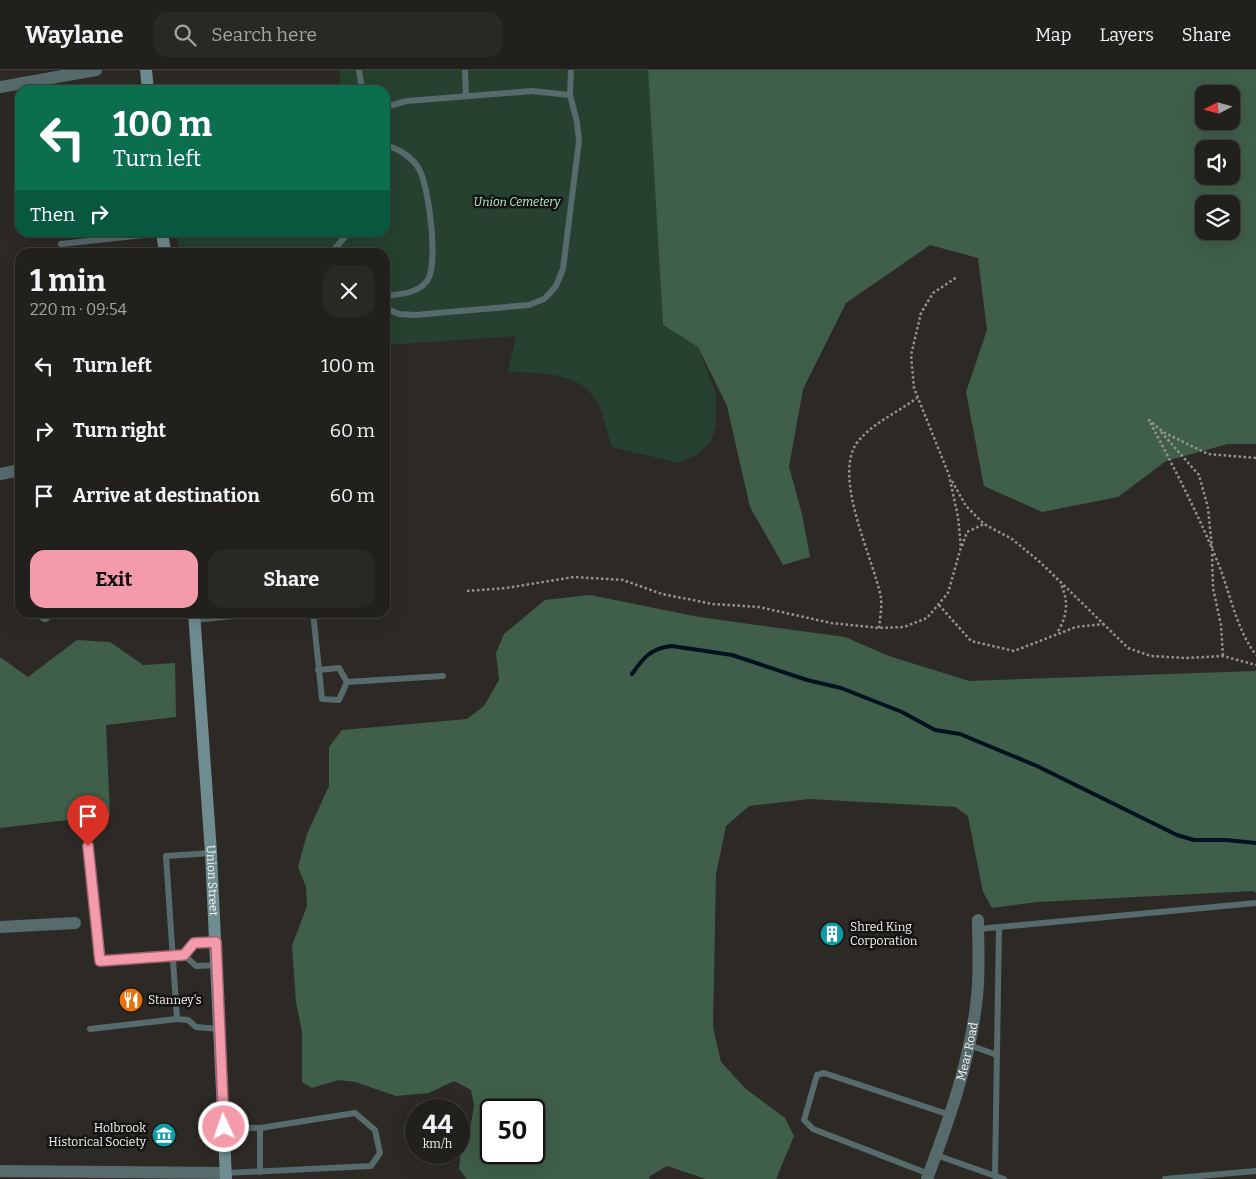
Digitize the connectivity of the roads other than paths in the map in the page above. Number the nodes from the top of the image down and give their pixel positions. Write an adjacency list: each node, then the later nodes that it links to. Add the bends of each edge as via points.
1 (96, 70): 8 (street)
2 (146, 70): 6 (main road)
3 (359, 70): 7 (lane)
4 (464, 70): 10 (lane)
5 (571, 70): 9 (lane)
6 (148, 85)
7 (361, 85)
8 (0, 87)
9 (570, 95): 10 (lane, via 532,91); 18 (lane, via 578,132 578,150 562,270 551,292 537,303 521,307 415,316)
10 (466, 96): 11 (lane)
11 (390, 106)
12 (390, 147): 17 (lane, via 409,156 423,177 434,261 428,280 419,289)
13 (126, 237): 15 (lane)
14 (345, 237): 16 (lane)
15 (62, 244)
16 (335, 248)
17 (390, 295)
18 (390, 310)
19 (15, 471): 20 (street)
20 (0, 474)
21 (195, 618): 27 (main road, Union Street)
22 (314, 618): 23 (lane)
23 (318, 670): 25 (lane, via 339,668); 25 (lane, via 322,699 339,700)
24 (443, 676): 25 (lane)
25 (347, 682)
26 (88, 846): 35 (lane, via 100,961)
27 (211, 852): 33 (main road, Union Street); 35 (lane, via 166,856)
28 (1256, 904): 32 (lane)
29 (75, 923): 31 (street)
30 (978, 924): 32 (lane); 40 (street, Mear Road, via 977,996)
31 (0, 927)
32 (999, 927): 41 (lane)
33 (216, 942): 34 (lane, via 194,943); 36 (main road, Union Street)
34 (184, 955): 35 (lane); 36 (lane, via 196,966)
35 (172, 956): 37 (lane)
36 (217, 965): 39 (main road, Union Street)
37 (178, 1019): 38 (lane); 39 (lane, via 188,1020 196,1027)
38 (90, 1029)
39 (219, 1030): 43 (main road, Union Street)
40 (969, 1045): 41 (lane); 42 (street, Mear Road)
41 (997, 1055): 50 (lane)
42 (950, 1115): 45 (street, Mear Road); 51 (lane, via 824,1073 817,1075 804,1120 813,1129)
43 (224, 1127): 44 (lane); 49 (main road, Union Street)
44 (260, 1128): 48 (lane); 48 (lane, via 355,1113 375,1130 380,1153 371,1166)
45 (936, 1155): 50 (lane); 51 (street, Mear Road)
46 (0, 1171): 49 (street)
47 (1256, 1171): 53 (lane)
48 (260, 1172): 49 (lane)
49 (226, 1176)
50 (995, 1176): 52 (lane)
51 (928, 1177)
52 (1004, 1179)
53 (1165, 1179)

